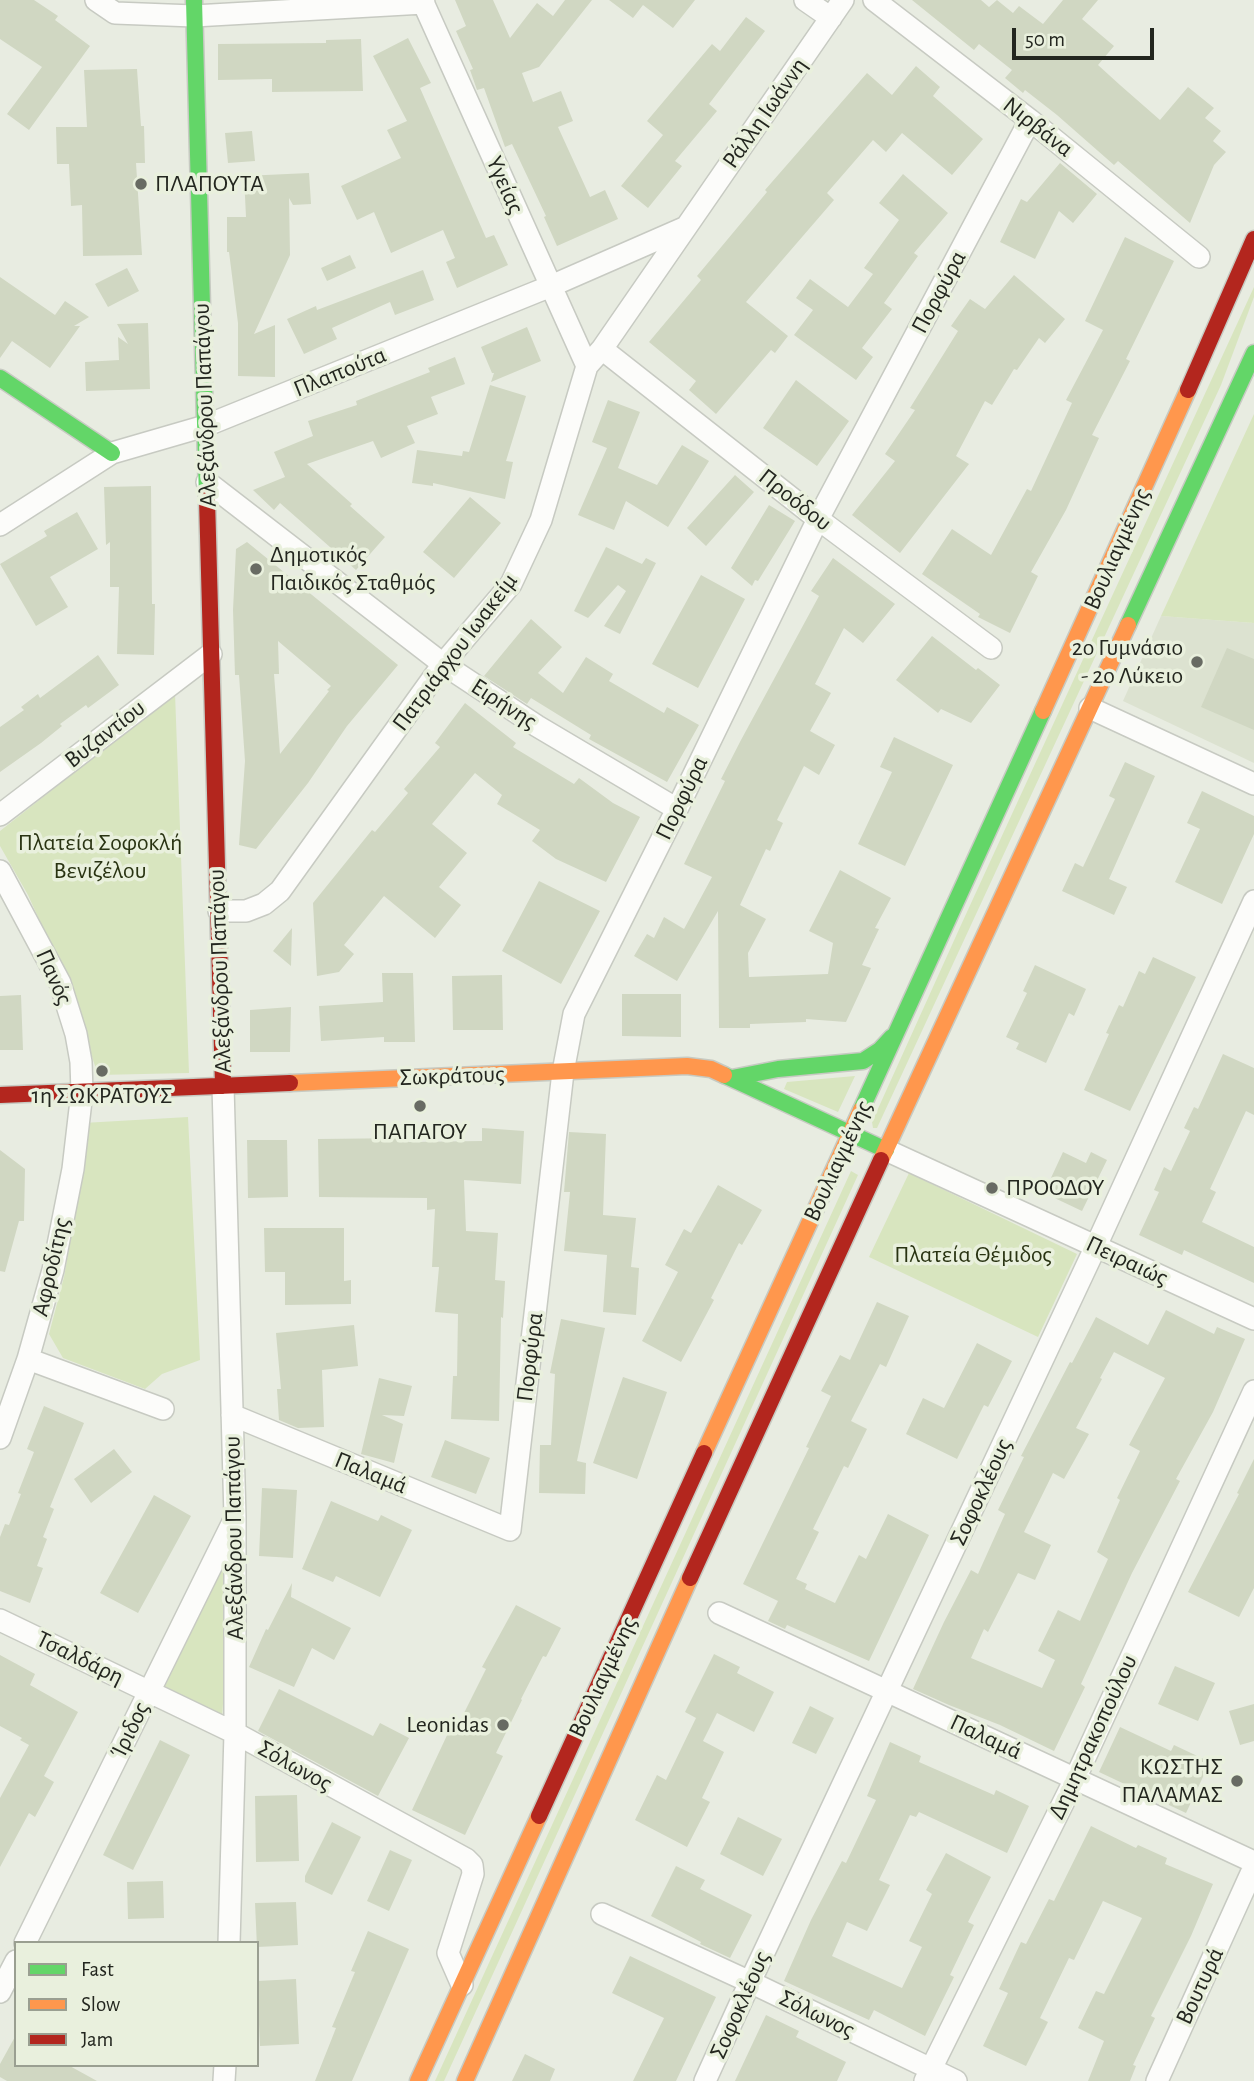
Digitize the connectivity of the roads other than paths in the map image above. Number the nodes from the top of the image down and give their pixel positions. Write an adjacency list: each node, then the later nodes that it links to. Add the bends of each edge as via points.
1 (96, 0): 7 (street, Υγείας, via 115,13)
2 (805, 0): 8 (street)
3 (844, 0): 8 (street, Ράλλη Ιωάννη)
4 (874, 0): 9 (street, Νιρβάνα)
5 (423, 2): 6 (street, Υγείας); 13 (street, Υγείας)
6 (319, 5): 7 (street, Υγείας)
7 (194, 8): 18 (main road, Αλεξάνδρου Παπάγου)
8 (831, 18): 10 (street, Ράλλη Ιωάννη)
9 (1030, 120): 12 (street, Νιρβάνα); 21 (street, Πορφύρα)
10 (687, 227): 13 (street, Πλαπούτα); 14 (street, Πατριάρχου Ιωακείμ)
11 (1254, 239): 33 (main road, Βουλιαγμένης)
12 (1199, 257)
13 (551, 286): 16 (street, Υγείας); 18 (street, Πλαπούτα)
14 (602, 349): 16 (street, Πατριάρχου Ιωακείμ); 21 (street, Προόδου)
15 (1254, 353): 26 (main road, Βουλιαγμένης)
16 (587, 366): 25 (street, Πατριάρχου Ιωακείμ, via 541,520 511,584)
17 (0, 378): 19 (main road)
18 (205, 426): 19 (street, Πλαπούτα); 20 (main road, Αλεξάνδρου Παπάγου)
19 (112, 453): 22 (street, Πλαπούτα)
20 (207, 482): 24 (main road, Αλεξάνδρου Παπάγου); 25 (street, Ειρήνης)
21 (818, 519): 23 (street, Προόδου); 28 (street, Πορφύρα)
22 (0, 525)
23 (991, 648)
24 (211, 654): 29 (street, Βυζαντίου); 32 (main road, Αλεξάνδρου Παπάγου)
25 (443, 664): 28 (street, Ειρήνης); 32 (street, Πατριάρχου Ιωακείμ, via 280,891 246,911)
26 (1090, 708): 27 (street); 40 (main road, Βουλιαγμένης)
27 (1254, 784)
28 (677, 809): 34 (street, Πορφύρα, via 574,1014)
29 (0, 815)
30 (0, 871): 37 (street, Πανός, via 65,994 81,1062)
31 (1254, 901): 41 (street, Σοφοκλέους)
32 (219, 911): 36 (main road, Αλεξάνδρου Παπάγου)
33 (896, 1033): 35 (main road, via 863,1061); 39 (main road, Βουλιαγμένης)
34 (563, 1072): 35 (main road, Σωκράτους, via 687,1066 712,1069); 36 (main road, Σωκράτους); 49 (street, Πορφύρα)
35 (732, 1078): 39 (main road, Σωκράτους)
36 (223, 1086): 37 (main road, Σωκράτους); 46 (street, Αλεξάνδρου Παπάγου)
37 (82, 1092): 38 (main road, Σωκράτους); 43 (street, Αφροδίτης, via 71,1181)
38 (0, 1096)
39 (851, 1133): 40 (main road, Σωκράτους); 63 (main road, Βουλιαγμένης)
40 (886, 1150): 41 (street, Πειραιώς); 67 (main road, Βουλιαγμένης)
41 (1096, 1246): 42 (street, Πειραιώς); 53 (street, Σοφοκλέους)
42 (1254, 1319)
43 (28, 1359): 45 (street); 47 (street, Αφροδίτης)
44 (1254, 1391): 55 (street, Δημητρακοπούλου)
45 (163, 1409)
46 (232, 1415): 48 (street, Αλεξάνδρου Παπάγου); 49 (street, Παλαμά)
47 (0, 1438)
48 (235, 1517): 52 (street, Ίριδος); 54 (street, Αλεξάνδρου Παπάγου)
49 (510, 1530)
50 (719, 1612): 53 (street, Παλαμά)
51 (0, 1620): 52 (street, Τσαλδάρη)
52 (149, 1691): 54 (street, Τσαλδάρη); 59 (street, Ίριδος)
53 (887, 1691): 55 (street, Παλαμά); 62 (street, Σοφοκλέους)
54 (235, 1733): 60 (street, Αλεξάνδρου Παπάγου); 63 (street, Σόλωνος, via 472,1865 449,1953)
55 (1075, 1779): 56 (street, Παλαμά); 65 (street, Δημητρακοπούλου)
56 (1254, 1865): 57 (street, Βουτυρά)
57 (1249, 1894): 70 (street, Βουτυρά)
58 (601, 1914): 62 (street, Σόλωνος)
59 (25, 1941)
60 (229, 1941)
61 (14, 1965): 64 (street)
62 (750, 1982): 65 (street, Σόλωνος); 68 (street, Σοφοκλέους)
63 (462, 1985): 66 (main road, Βουλιαγμένης)
64 (0, 1992)
65 (928, 2075): 69 (street, Σόλωνος)
66 (418, 2081)
67 (465, 2081)
68 (705, 2081)
69 (956, 2081)
70 (1157, 2081)

